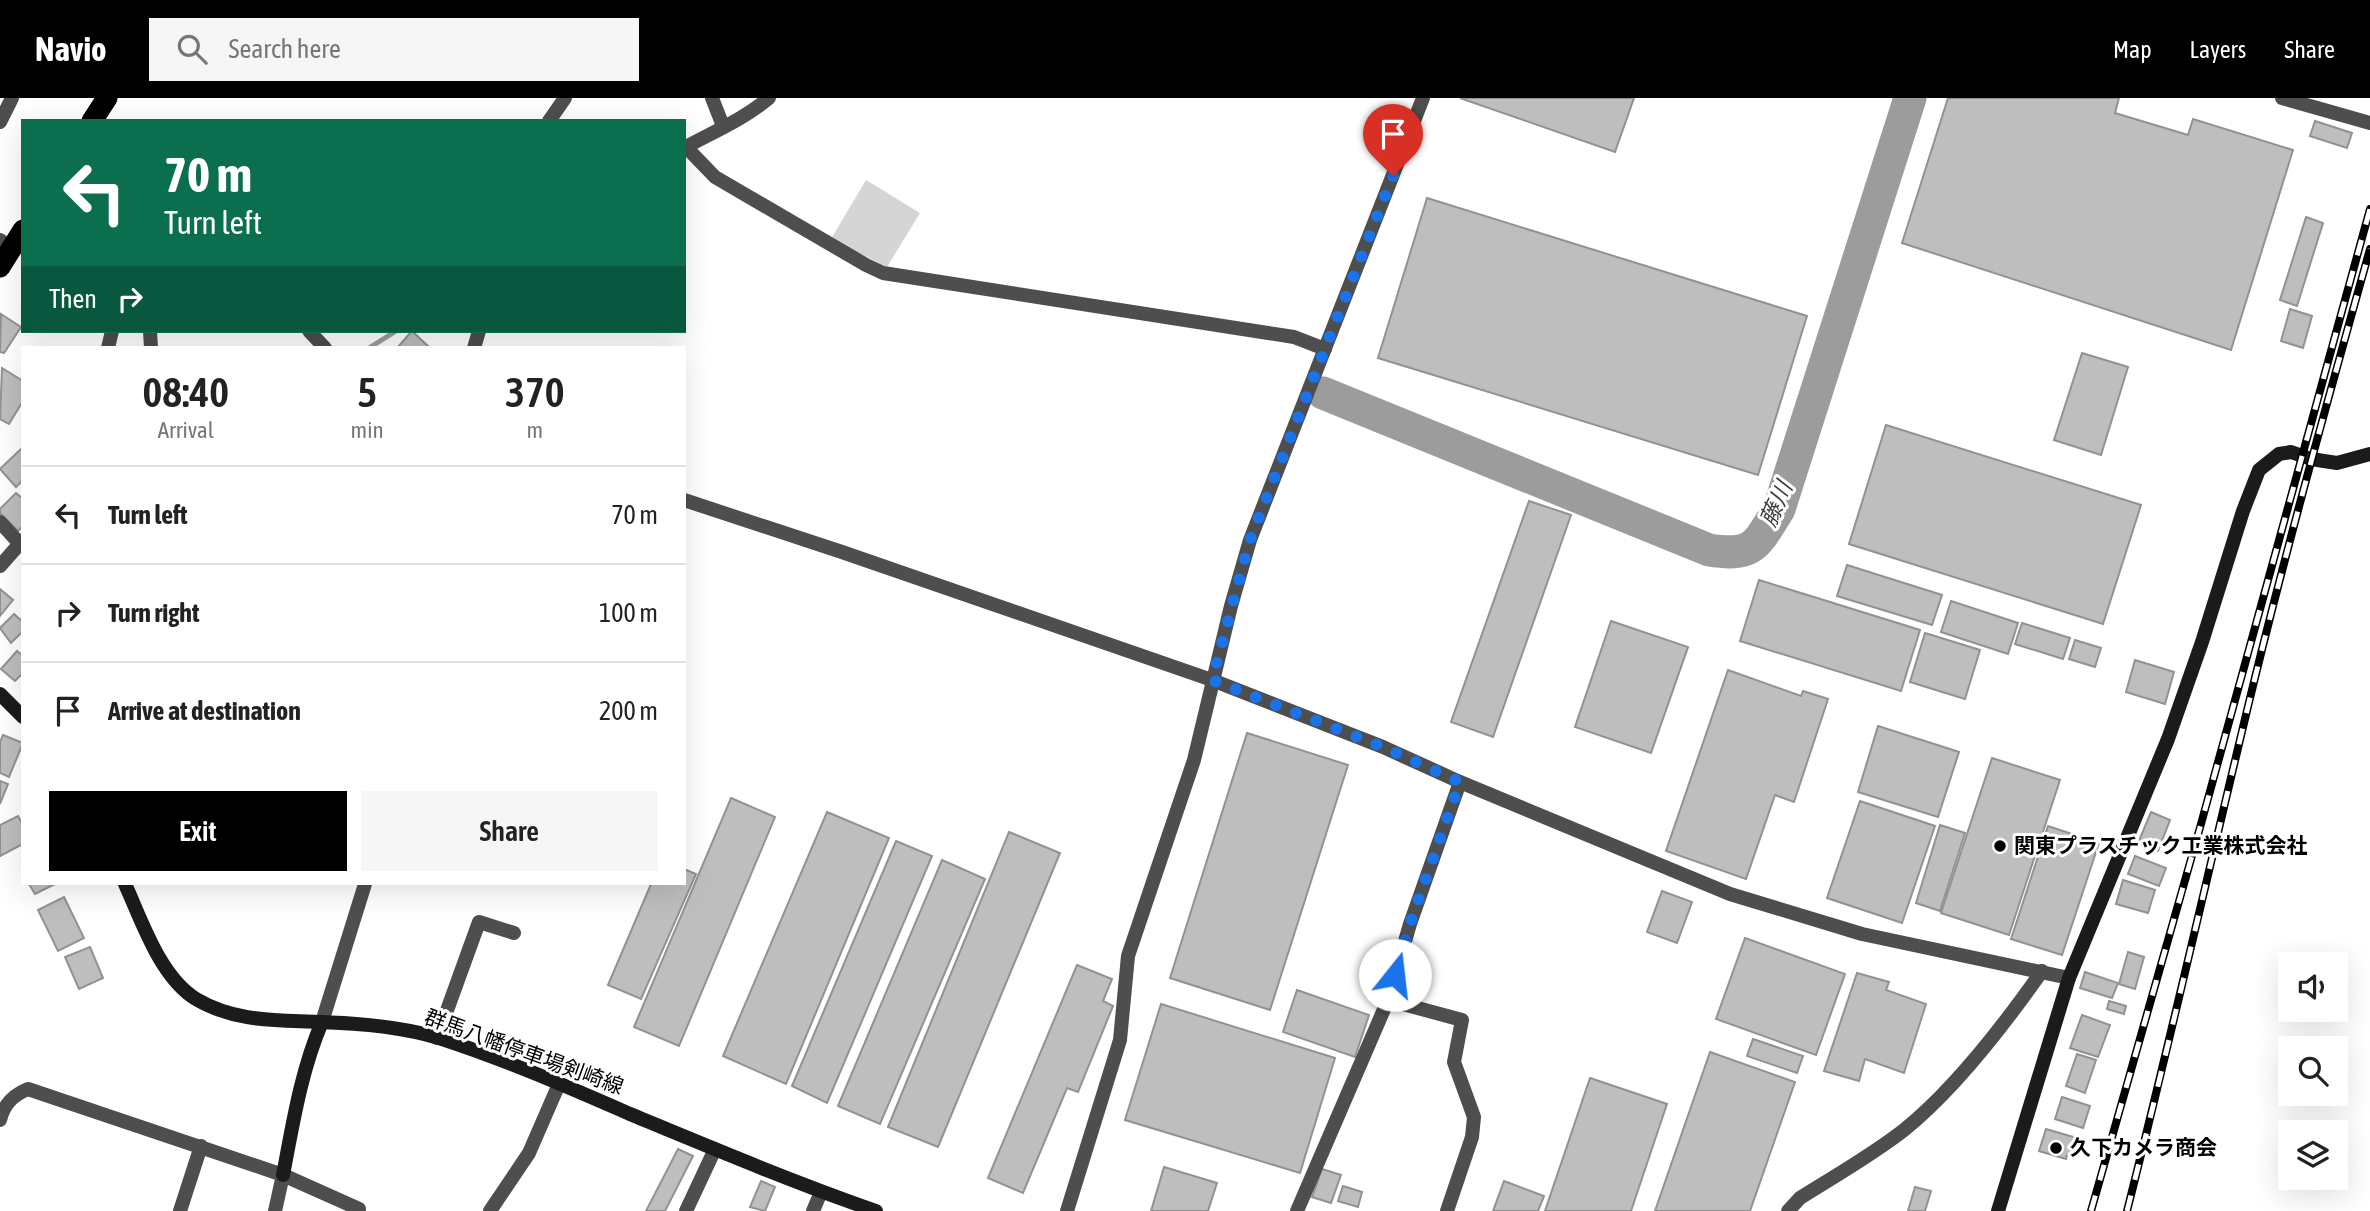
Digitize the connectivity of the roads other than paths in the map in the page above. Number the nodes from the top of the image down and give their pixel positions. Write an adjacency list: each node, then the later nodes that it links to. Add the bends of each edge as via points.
1 (12, 98): 10 (street)
2 (107, 98): 8 (highway)
3 (565, 98): 9 (street)
4 (712, 98): 12 (street)
5 (769, 98): 12 (street, via 750,114)
6 (1423, 98): 19 (street)
7 (2282, 98): 11 (street)
8 (93, 119)
9 (550, 119)
10 (0, 122)
11 (2370, 123)
12 (723, 126): 13 (street)
13 (686, 147)
14 (686, 149): 19 (street, via 715,177 883,273 1294,337)
15 (11, 239): 16 (highway)
16 (0, 267)
17 (311, 333): 18 (street)
18 (323, 346)
19 (1325, 349): 25 (street, via 1250,540)
20 (2370, 454): 33 (street, via 2337,463 2291,452 2279,454 2259,470 2168,738)
21 (686, 501): 25 (street)
22 (0, 522): 23 (street)
23 (21, 542): 24 (street)
24 (0, 566)
25 (1212, 680): 28 (street); 51 (street, via 1194,760 1128,956 1120,1040)
26 (0, 694): 27 (street)
27 (21, 715)
28 (1460, 782): 32 (street, via 1730,894 1862,934); 34 (street)
29 (125, 885): 35 (street, 群馬八幡停車場剣崎線, via 168,973 194,998 241,1017)
30 (365, 885): 35 (street)
31 (514, 933): 36 (street, via 479,922)
32 (2042, 971): 33 (street); 54 (street, via 2006,1021 1928,1108)
33 (2069, 978): 55 (street)
34 (1388, 1000): 52 (street); 53 (street, via 1462,1020 1454,1062 1474,1116 1472,1137)
35 (322, 1022): 36 (street, 群馬八幡停車場剣崎線); 42 (street, via 298,1094)
36 (437, 1038): 37 (street, 群馬八幡停車場剣崎線)
37 (559, 1084): 41 (street, 群馬八幡停車場剣崎線); 47 (street, via 529,1153)
38 (5, 1095): 39 (street); 40 (street, via 28,1089)
39 (0, 1120)
40 (201, 1146): 42 (street); 45 (street)
41 (715, 1149): 43 (street, 群馬八幡停車場剣崎線); 48 (street)
42 (283, 1175): 44 (street); 46 (street)
43 (821, 1192): 49 (street); 50 (street, 群馬八幡停車場剣崎線)
44 (359, 1209)
45 (180, 1211)
46 (275, 1211)
47 (490, 1211)
48 (686, 1211)
49 (813, 1211)
50 (876, 1211)
51 (1067, 1211)
52 (1297, 1211)
53 (1447, 1211)
54 (1788, 1211)
55 (1998, 1211)

